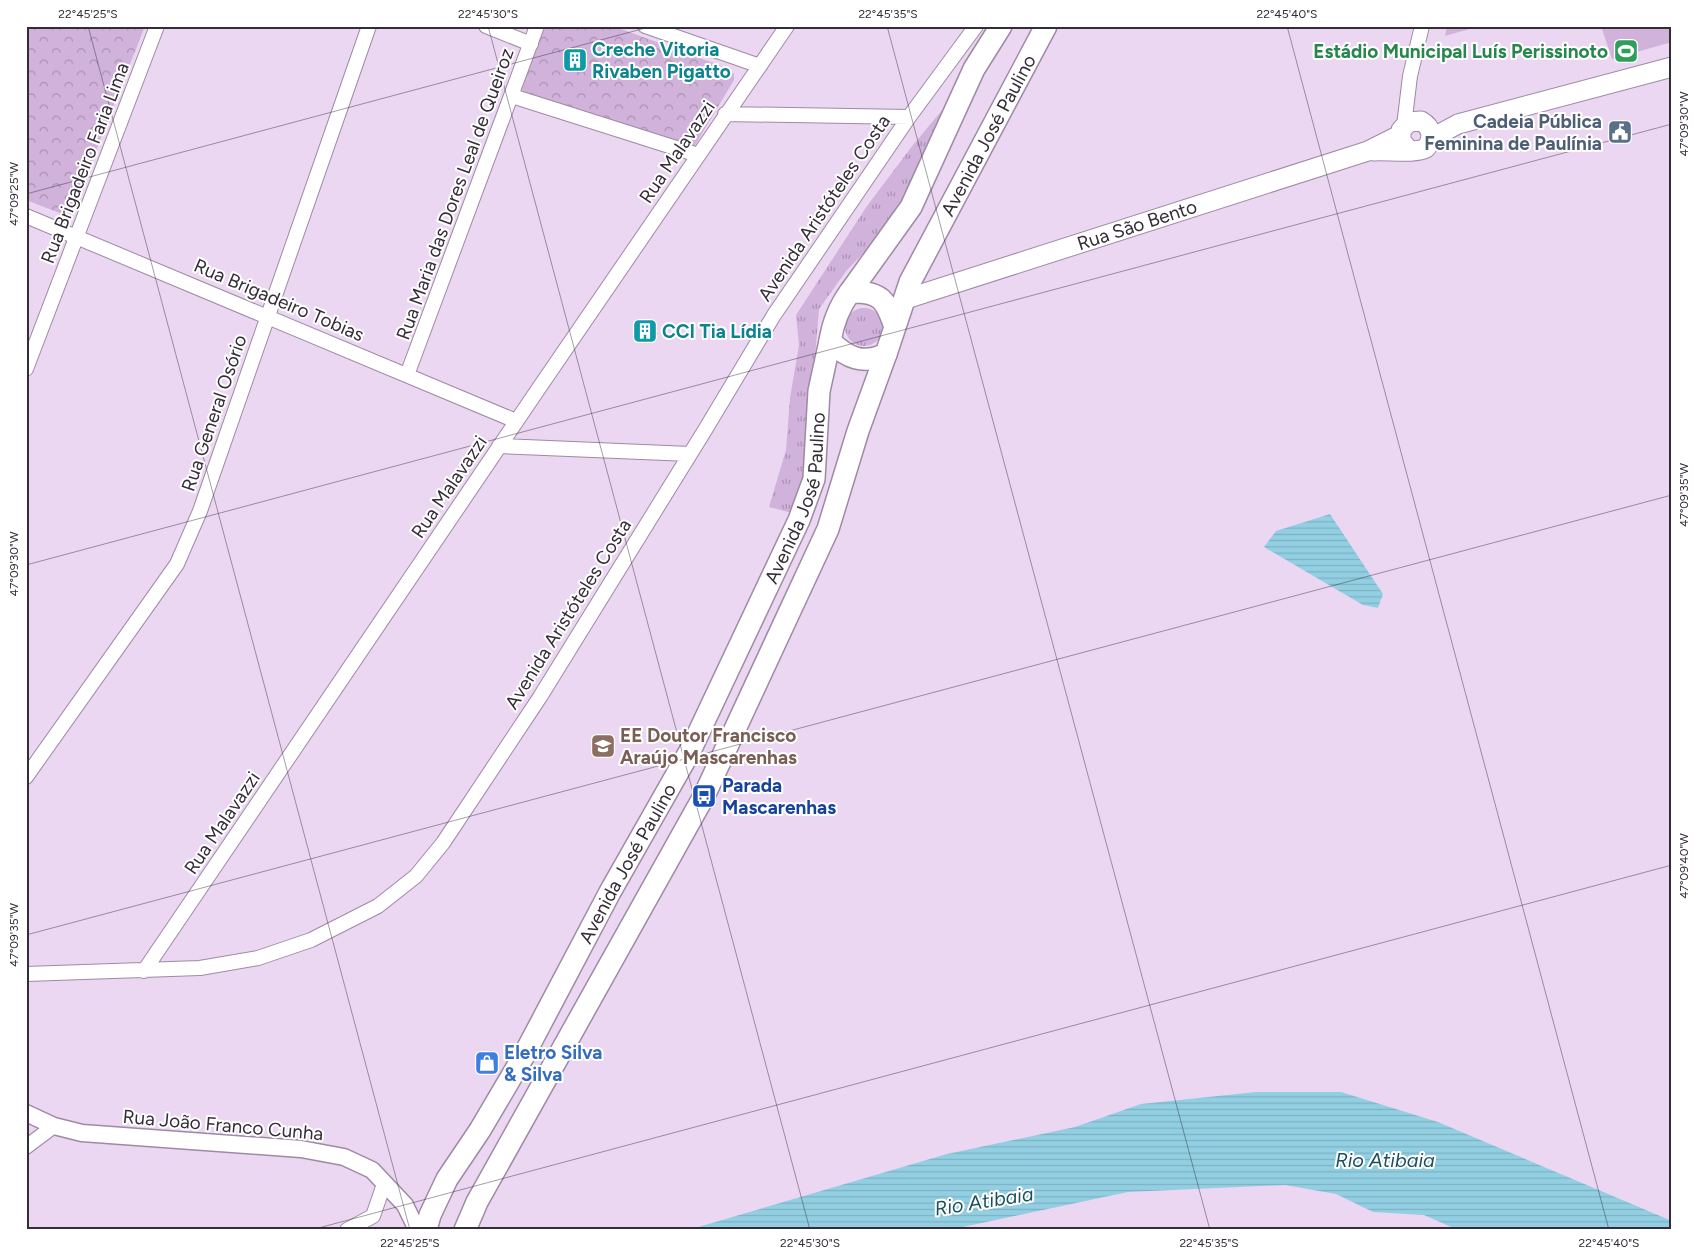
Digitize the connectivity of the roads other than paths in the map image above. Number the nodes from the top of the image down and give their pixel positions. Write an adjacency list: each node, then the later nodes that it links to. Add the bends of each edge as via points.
1 (157, 26): 20 (street, Rua Brigadeiro Faria Lima)
2 (369, 26): 24 (street, Rua General Osório)
3 (486, 26): 11 (street)
4 (537, 26): 11 (street, Rua Maria das Dores Leal de Queiroz)
5 (644, 26): 12 (street)
6 (787, 26): 12 (street, Rua Malavazzi)
7 (976, 26): 16 (street, Avenida Aristóteles Costa)
8 (1002, 26): 21 (main road, Avenida José Paulino, via 974,69 911,207)
9 (1046, 26): 23 (main road, Avenida José Paulino, via 910,282)
10 (1422, 26): 17 (street, via 1410,76)
11 (531, 44): 14 (street, Rua Maria das Dores Leal de Queiroz)
12 (760, 66): 15 (street, Rua Malavazzi)
13 (1672, 67): 17 (main road, Rua São Bento, via 1458,124)
14 (512, 96): 18 (street); 29 (street, Rua Maria das Dores Leal de Queiroz)
15 (725, 114): 16 (street); 18 (street, Rua Malavazzi)
16 (909, 117): 32 (street, Avenida Aristóteles Costa, via 774,315)
17 (1414, 132): 23 (main road, Rua São Bento, via 1368,151)
18 (698, 155): 30 (street, Rua Malavazzi)
19 (26, 216): 20 (street, Rua Brigadeiro Tobias)
20 (77, 237): 24 (street, Rua Brigadeiro Tobias); 28 (street, Rua Brigadeiro Faria Lima)
21 (850, 292): 22 (main road, via 866,291); 26 (main road, via 832,325)
22 (880, 296): 23 (main road); 25 (main road, via 888,305)
23 (906, 299): 25 (main road, Avenida José Paulino)
24 (266, 316): 29 (street, Rua Brigadeiro Tobias); 33 (street, Rua General Osório, via 200,511 177,564)
25 (895, 327): 27 (main road)
26 (830, 341): 27 (main road, via 842,352 863,360); 42 (main road, Avenida José Paulino, via 819,392 814,479 800,520 690,751 610,892 523,1057 447,1179)
27 (886, 354): 43 (main road, Avenida José Paulino, via 828,529 704,796 477,1202)
28 (26, 370)
29 (407, 375): 30 (street, Rua Brigadeiro Tobias)
30 (516, 421): 31 (street, Rua Malavazzi)
31 (499, 446): 32 (street); 34 (street, Rua Malavazzi)
32 (690, 454): 34 (street, Avenida Aristóteles Costa, via 540,697 443,843 416,876 378,906 311,940 258,958 200,968)
33 (26, 777)
34 (144, 971): 35 (street, Avenida Aristóteles Costa)
35 (26, 974)
36 (26, 1113): 37 (street, Rua João Franco Cunha)
37 (54, 1126): 38 (street); 39 (street, Rua João Franco Cunha, via 82,1134 309,1150 344,1157 372,1170)
38 (26, 1148)
39 (384, 1184): 40 (street, via 373,1216); 41 (street, Rua João Franco Cunha, via 405,1205)
40 (347, 1230)
41 (417, 1230)
42 (426, 1230)
43 (465, 1230)

